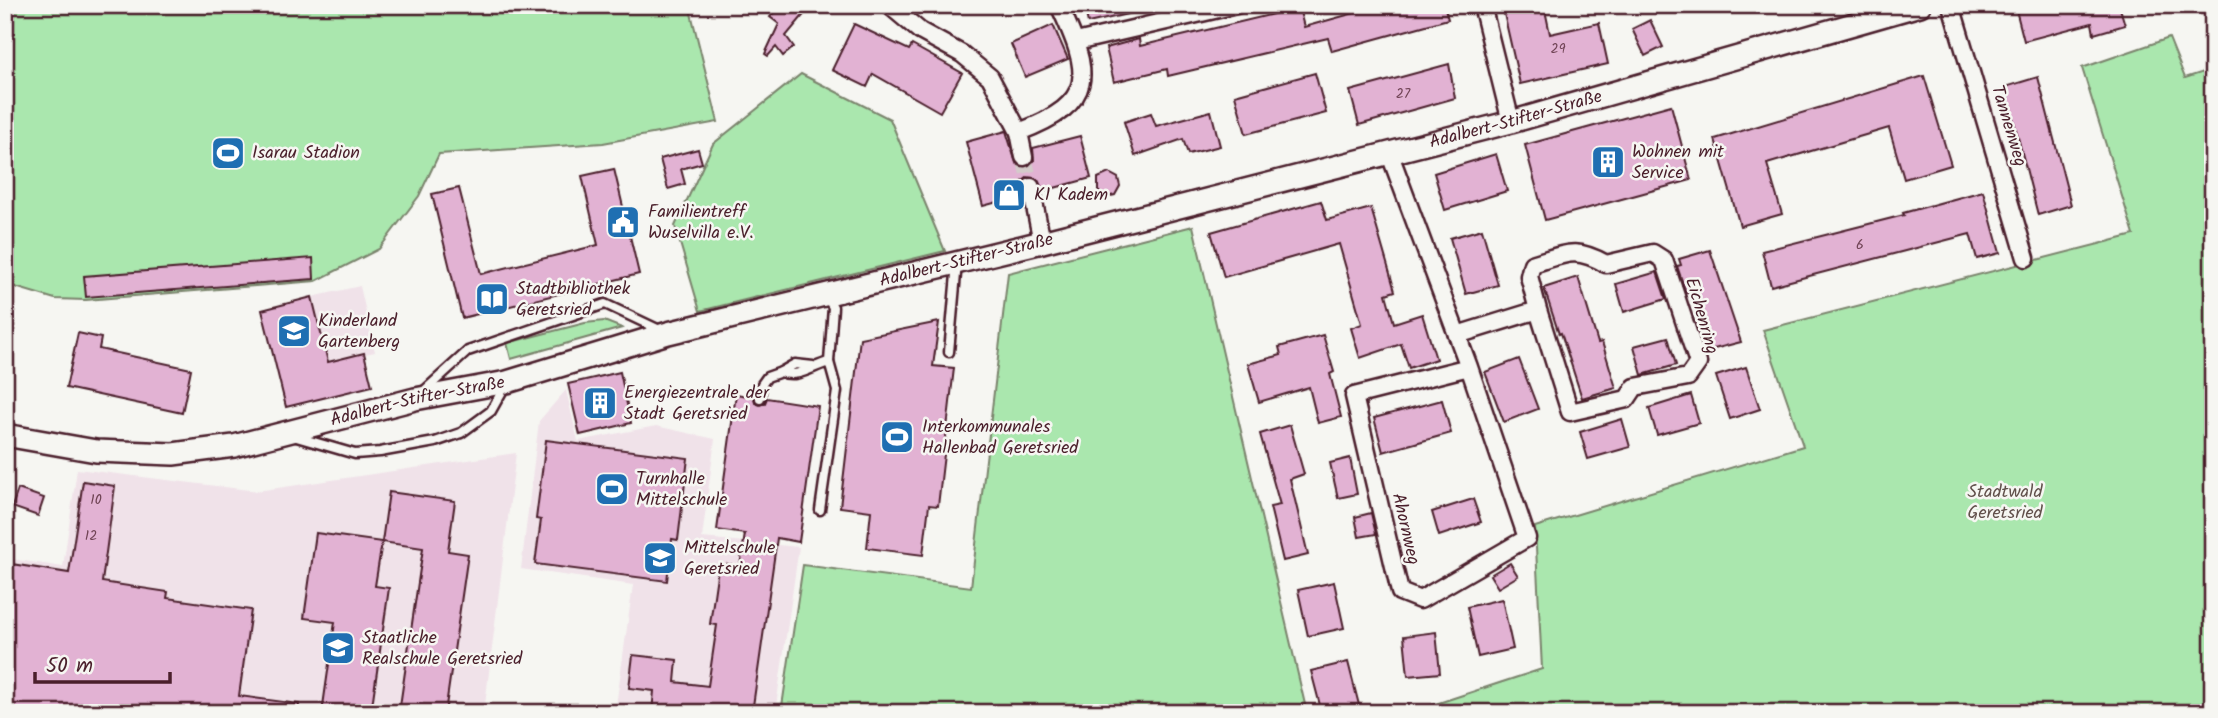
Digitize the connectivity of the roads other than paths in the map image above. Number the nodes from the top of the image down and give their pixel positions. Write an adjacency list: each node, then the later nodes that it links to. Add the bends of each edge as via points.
1 (889, 5): 9 (street, via 990,77)
2 (1059, 5): 7 (street)
3 (1236, 5): 7 (street)
4 (1482, 5): 8 (street)
5 (1920, 5): 8 (street, Adalbert-Stifter-Straße)
6 (1951, 5): 14 (street, Tannenweg)
7 (1076, 42): 9 (street, via 1083,80 1074,99 1049,120)
8 (1511, 122): 10 (street, Adalbert-Stifter-Straße)
9 (1019, 132): 11 (street)
10 (1389, 152): 13 (street, Adalbert-Stifter-Straße); 19 (street, Ahornweg)
11 (1024, 157)
12 (1031, 187): 13 (street)
13 (1042, 242): 15 (street, Adalbert-Stifter-Straße)
14 (2026, 258)
15 (957, 263): 16 (street, Adalbert-Stifter-Straße); 20 (lane)
16 (826, 295): 18 (street, Adalbert-Stifter-Straße); 21 (lane, via 833,307)
17 (1538, 310): 17 (street, Eichenring, via 1570,412 1627,400 1635,387 1688,377 1698,363 1664,260 1653,253 1606,264 1576,251 1532,264 1529,276); 19 (street)
18 (668, 333): 23 (street, Adalbert-Stifter-Straße); 25 (lane, via 605,304 468,351)
19 (1457, 335): 22 (street, Ahornweg)
20 (949, 352)
21 (829, 362): 24 (lane, via 801,374 781,372 767,377); 28 (lane, via 837,391)
22 (1469, 367): 22 (street, Ahornweg, via 1527,538 1420,600 1400,592 1354,396)
23 (507, 382): 25 (street, Adalbert-Stifter-Straße); 26 (lane, via 491,411 461,433 435,442 355,454)
24 (761, 398)
25 (415, 399): 26 (street, Adalbert-Stifter-Straße)
26 (283, 433): 27 (street, Adalbert-Stifter-Straße, via 234,446 173,454 96,451)
27 (5, 435)
28 (820, 510)

